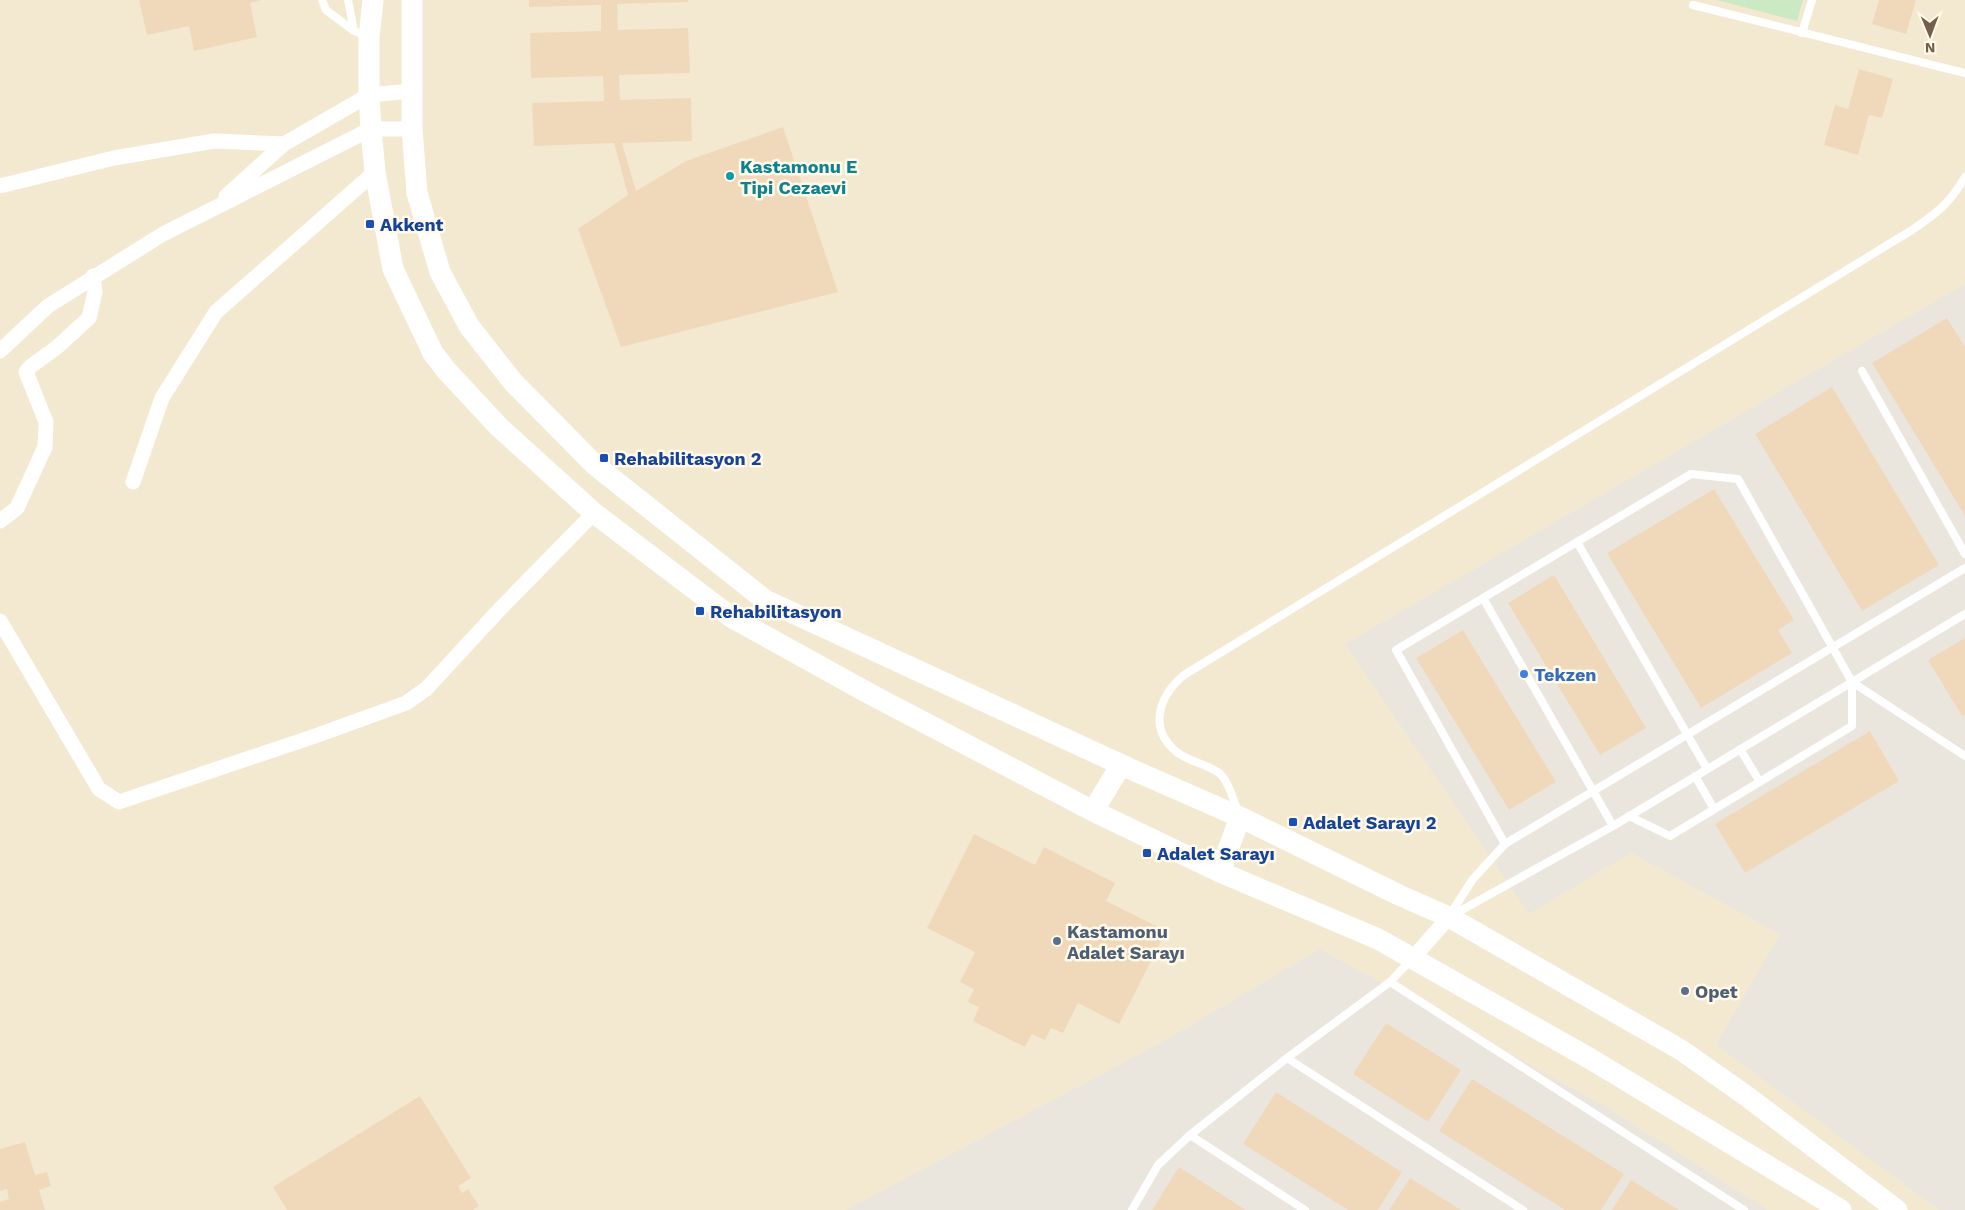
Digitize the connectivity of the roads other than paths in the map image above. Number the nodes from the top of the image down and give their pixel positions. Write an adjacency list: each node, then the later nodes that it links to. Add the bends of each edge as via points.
1 (322, 0): 8 (lane, via 326,10)
2 (348, 0): 8 (lane)
3 (373, 0): 8 (main road)
4 (412, 0): 10 (main road)
5 (1812, 0): 7 (lane)
6 (1693, 6): 7 (lane)
7 (1802, 33): 9 (lane)
8 (362, 34): 11 (main road)
9 (1965, 73)
10 (412, 91): 11 (street); 13 (main road)
11 (369, 95): 12 (main road); 14 (street)
12 (371, 129): 13 (street); 15 (main road); 18 (street)
13 (412, 129): 36 (main road, via 417,193 440,272 469,326 513,382 595,465 765,600)
14 (284, 144): 17 (street, via 214,141 114,158); 18 (street)
15 (375, 172): 22 (street, via 216,312 162,398); 23 (main road, via 392,269 433,353 499,427)
16 (1965, 177): 44 (lane, via 1953,197 1912,230 1184,674 1164,700 1159,718 1162,731 1177,752 1220,774)
17 (0, 186)
18 (210, 210): 19 (street)
19 (93, 276): 20 (street, via 48,306); 24 (street, via 95,292 89,318 26,372 46,422 45,447 18,508)
20 (0, 351)
21 (1862, 371): 26 (lane)
22 (133, 482)
23 (594, 513): 30 (street, via 426,689 406,703 119,802 99,789); 42 (main road, via 731,617)
24 (0, 521)
25 (1577, 542): 28 (lane); 31 (lane, via 1691,474 1738,479); 33 (lane)
26 (1965, 554)
27 (1965, 568): 31 (lane)
28 (1483, 598): 40 (lane); 46 (lane, via 1396,650)
29 (1965, 614): 32 (lane)
30 (0, 621)
31 (1832, 648): 32 (lane); 33 (lane)
32 (1852, 682): 34 (lane); 35 (lane); 39 (lane, via 1852,726)
33 (1687, 735): 37 (lane); 40 (lane)
34 (1740, 749): 37 (lane); 39 (lane)
35 (1965, 756)
36 (1121, 765): 42 (main road); 44 (main road)
37 (1707, 769): 38 (lane)
38 (1695, 776): 41 (lane); 43 (lane)
39 (1760, 782): 41 (lane)
40 (1592, 792): 45 (lane); 46 (lane)
41 (1714, 809): 43 (lane, via 1670,836)
42 (1093, 811): 47 (main road)
43 (1629, 816): 45 (lane)
44 (1240, 817): 47 (main road); 48 (main road)
45 (1613, 826): 48 (lane)
46 (1505, 844): 48 (lane, via 1473,879)
47 (1220, 872): 49 (main road, via 1378,939)
48 (1449, 917): 49 (street); 58 (main road, via 1681,1050 1746,1095)
49 (1413, 958): 50 (lane); 57 (main road, via 1589,1058)
50 (1390, 982): 51 (lane); 56 (lane)
51 (1287, 1058): 52 (lane); 55 (lane)
52 (1190, 1135): 53 (lane, via 1158,1165); 54 (lane)
53 (1132, 1210)
54 (1305, 1210)
55 (1523, 1210)
56 (1744, 1210)
57 (1841, 1210)
58 (1897, 1210)

